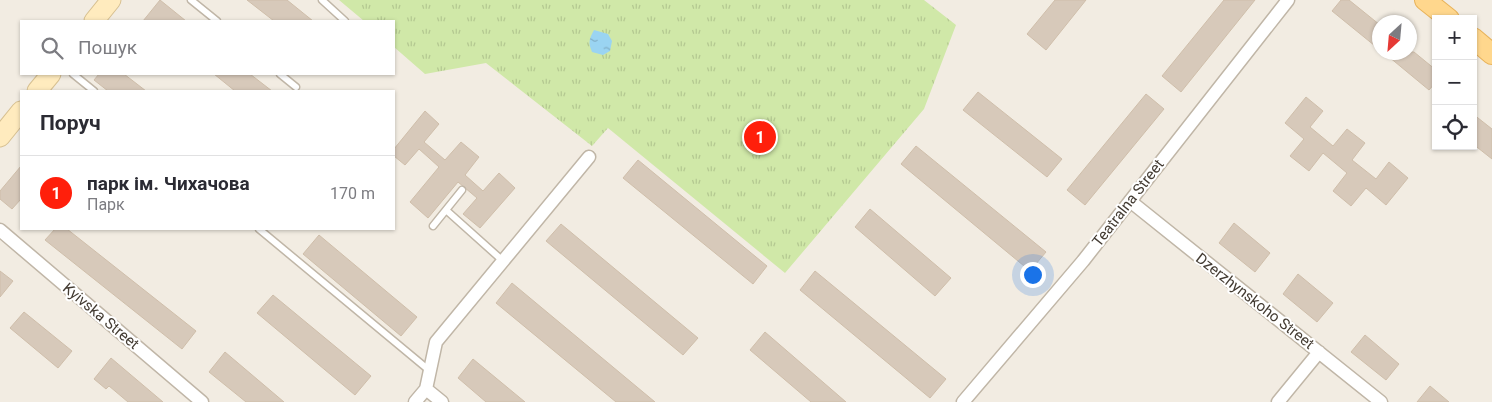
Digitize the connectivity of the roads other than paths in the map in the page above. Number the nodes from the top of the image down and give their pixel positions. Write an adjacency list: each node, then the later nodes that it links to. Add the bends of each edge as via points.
1 (111, 0): 7 (street)
2 (191, 0): 8 (lane)
3 (322, 0): 9 (lane)
4 (1288, 0): 22 (street, Teatralna Street)
5 (1425, 0): 6 (main road)
6 (1443, 15)
7 (95, 20)
8 (216, 20)
9 (344, 20)
10 (1477, 41): 11 (main road)
11 (1492, 54)
12 (50, 75): 16 (street)
13 (74, 75): 17 (lane)
14 (281, 75): 15 (lane)
15 (296, 87)
16 (38, 90)
17 (93, 90)
18 (20, 112): 19 (street)
19 (0, 137)
20 (589, 157): 27 (street)
21 (462, 190): 23 (lane)
22 (1130, 202): 28 (street, Dzerzhynskoho Street); 34 (street, Teatralna Street)
23 (446, 210): 24 (lane); 27 (lane)
24 (433, 226)
25 (0, 230): 31 (street, Kyivska Street)
26 (260, 230): 29 (lane)
27 (503, 261): 29 (street, via 436,342)
28 (1320, 352): 35 (street); 36 (street, Dzerzhynskoho Street)
29 (430, 372): 30 (street)
30 (426, 388): 32 (street); 33 (street)
31 (198, 401)
32 (415, 402)
33 (442, 402)
34 (963, 402)
35 (1278, 402)
36 (1381, 402)

